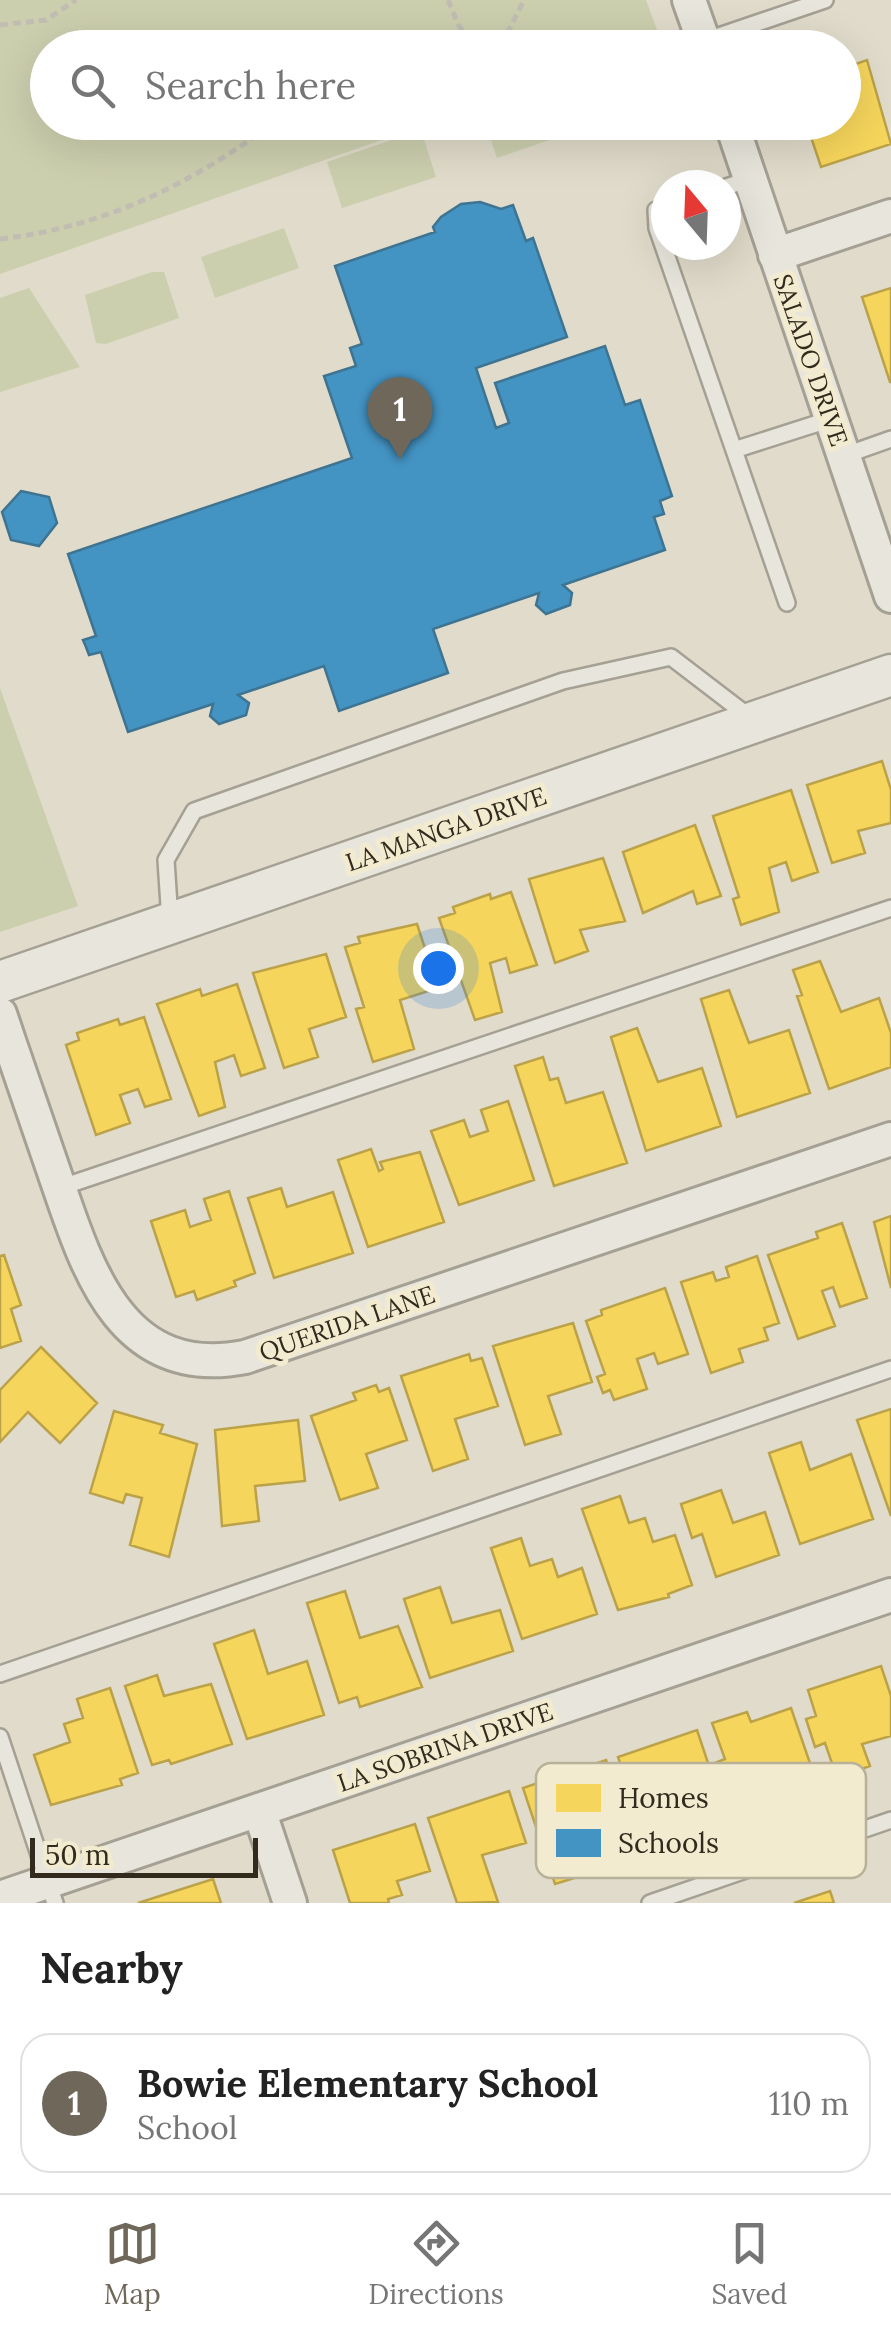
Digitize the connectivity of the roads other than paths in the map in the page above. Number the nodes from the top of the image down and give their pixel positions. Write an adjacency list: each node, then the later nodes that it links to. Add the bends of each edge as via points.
1 (689, 0): 3 (street)
2 (825, 0): 4 (lane)
3 (700, 30)
4 (743, 30)
5 (733, 140): 6 (street, SALADO DRIVE)
6 (737, 170)
7 (741, 189): 9 (street, SALADO DRIVE)
8 (891, 216): 9 (street)
9 (775, 255): 11 (street, SALADO DRIVE)
10 (668, 260): 13 (lane)
11 (831, 419): 13 (lane); 14 (street, SALADO DRIVE)
12 (891, 440): 14 (lane)
13 (734, 450): 16 (lane)
14 (844, 456): 15 (street, SALADO DRIVE)
15 (891, 596)
16 (787, 602)
17 (891, 675): 18 (street, LA MANGA DRIVE)
18 (755, 722): 20 (street, LA MANGA DRIVE); 20 (lane, via 671,657 563,681 194,810 166,860)
19 (891, 908): 24 (lane)
20 (170, 924): 21 (street, LA MANGA DRIVE)
21 (0, 982)
22 (0, 1014): 24 (street, QUERIDA LANE)
23 (891, 1139): 24 (street, QUERIDA LANE, via 213,1363 180,1358 139,1336 106,1302)
24 (59, 1188)
25 (891, 1370): 27 (lane)
26 (891, 1596): 29 (street, LA SOBRINA DRIVE)
27 (0, 1674)
28 (0, 1737): 33 (lane)
29 (259, 1810): 33 (street, LA SOBRINA DRIVE); 35 (street)
30 (891, 1820): 31 (lane)
31 (866, 1829)
32 (723, 1878): 36 (lane)
33 (52, 1892): 34 (street, LA SOBRINA DRIVE)
34 (0, 1898)
35 (290, 1903)
36 (650, 1903)

